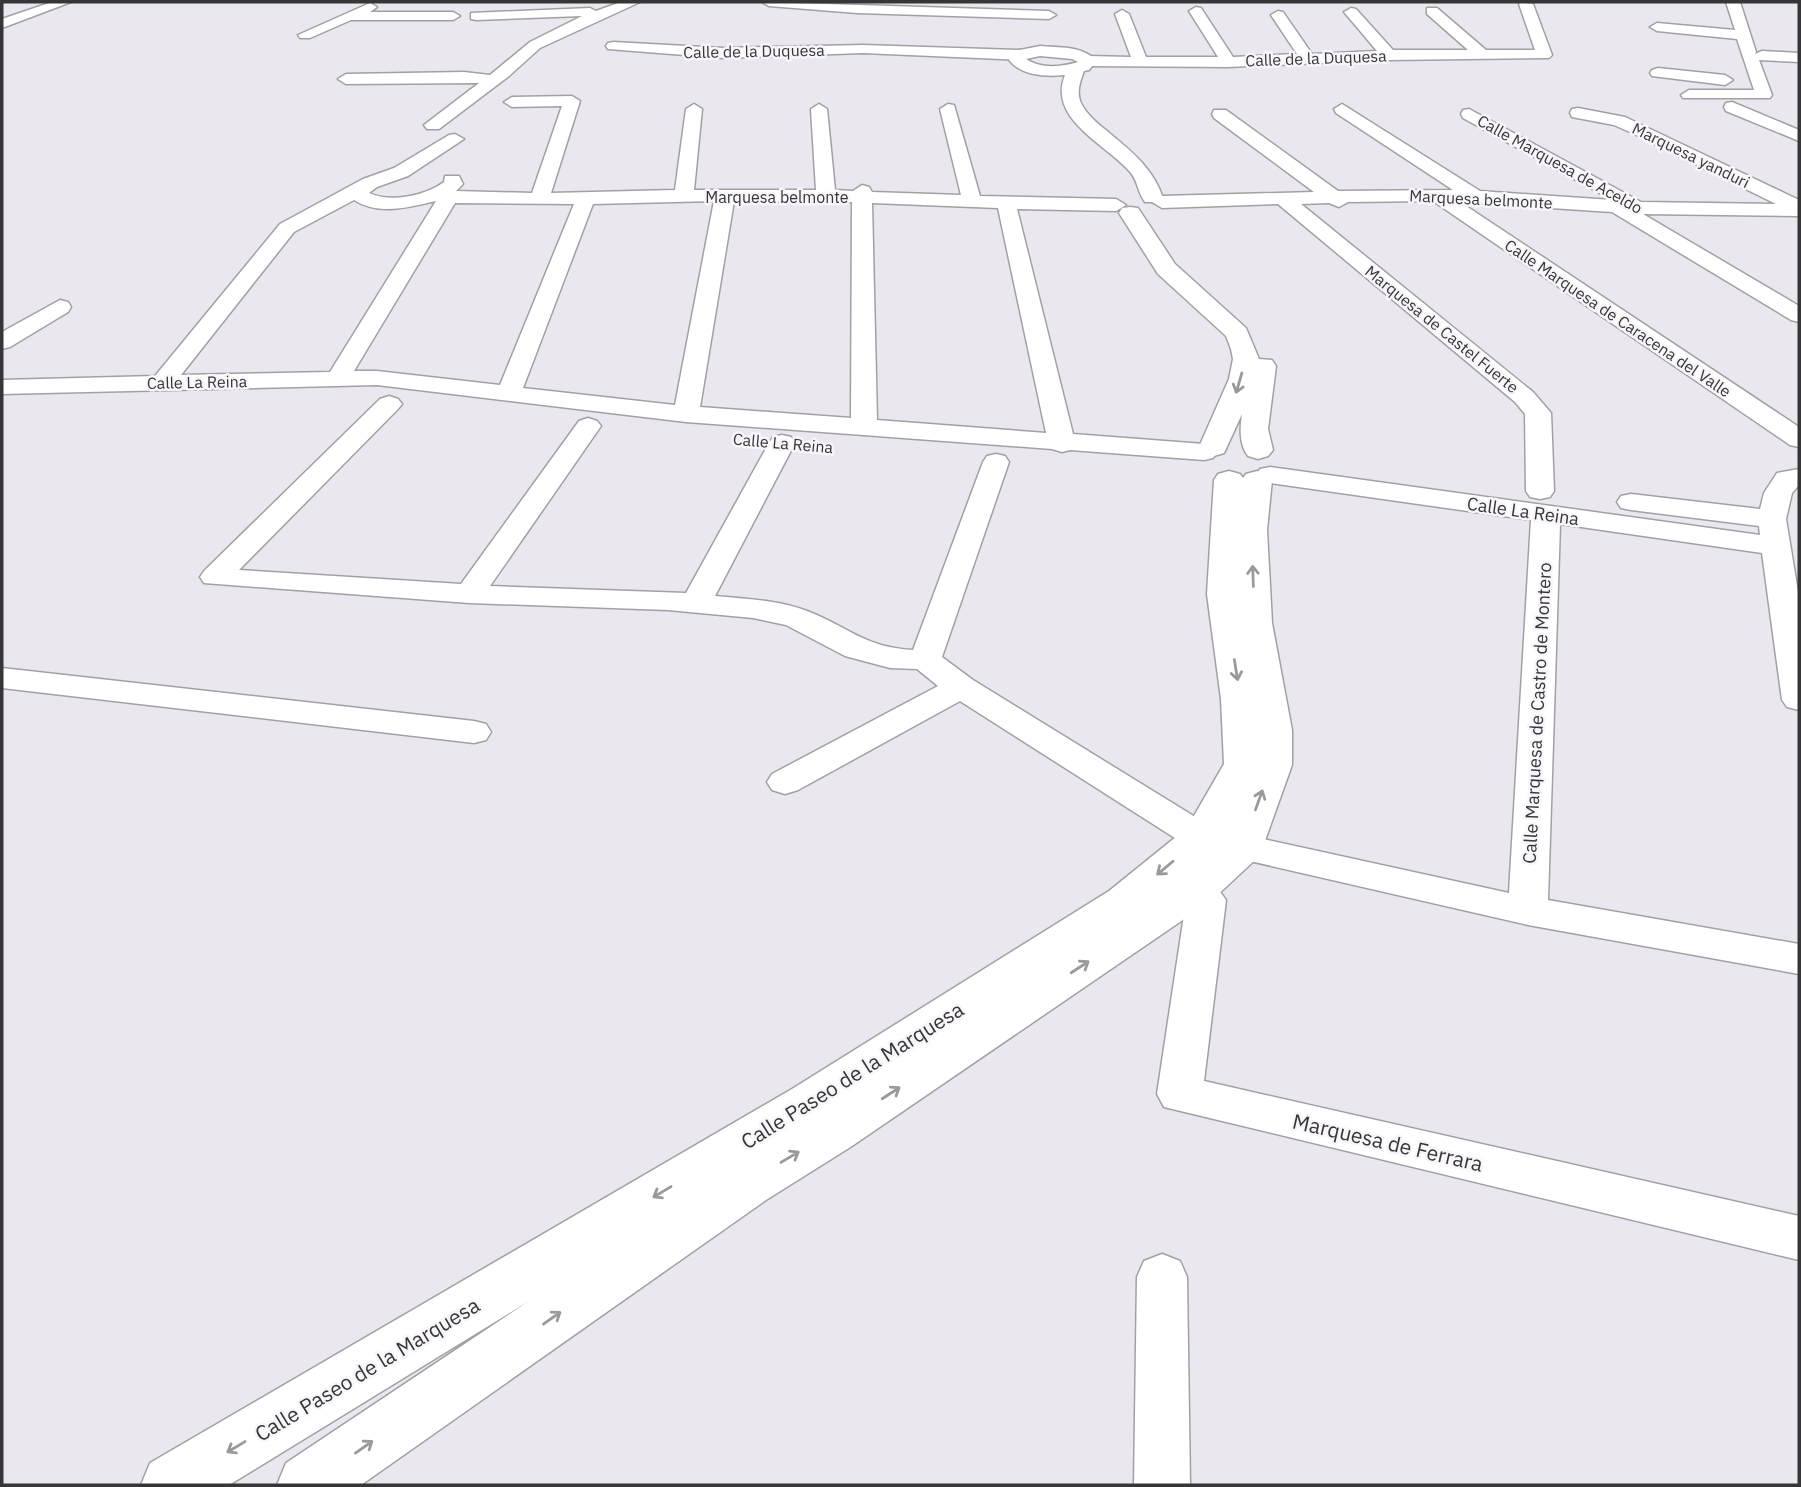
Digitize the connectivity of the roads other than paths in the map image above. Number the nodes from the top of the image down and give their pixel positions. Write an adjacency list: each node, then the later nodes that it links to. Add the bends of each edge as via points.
1 (17, 2): 6 (street)
2 (383, 2): 16 (street)
3 (497, 2): 17 (street)
4 (632, 2): 13 (street)
5 (769, 2): 22 (street)
6 (60, 3): 19 (street)
7 (1526, 4): 26 (street, Calle de la Duquesa, via 1544,55)
8 (1731, 10): 24 (street)
9 (1196, 11): 33 (street)
10 (1432, 11): 26 (street)
11 (1351, 12): 28 (street)
12 (571, 13): 13 (street); 17 (street); 18 (street)
13 (604, 13): 18 (street)
14 (1122, 14): 32 (street)
15 (1278, 15): 31 (street)
16 (349, 16): 17 (street); 23 (street)
17 (464, 16): 21 (street)
18 (588, 19): 36 (street, via 535,45)
19 (2, 24)
20 (1657, 27): 24 (street)
21 (434, 30)
22 (1052, 34): 27 (street, via 1022,65 1017,60); 34 (street); 67 (street, Calle Paseo de la Marquesa, via 1054,92 1061,112 1128,172)
23 (305, 35)
24 (1744, 35): 29 (street)
25 (613, 46): 27 (street, Calle de la Duquesa, via 723,53 863,49)
26 (1481, 54): 28 (street, Calle de la Duquesa)
27 (1021, 55)
28 (1389, 55): 31 (street, Calle de la Duquesa)
29 (1754, 55): 30 (street); 38 (street)
30 (1799, 57)
31 (1308, 59): 33 (street, Calle de la Duquesa)
32 (1140, 60): 33 (street, Calle de la Duquesa); 34 (street, Calle de la Duquesa)
33 (1228, 62)
34 (1082, 64): 67 (street, Calle Paseo de la Marquesa, via 1069,90 1075,110 1141,172 1151,189)
35 (1658, 73): 38 (street)
36 (498, 76): 37 (street); 49 (street)
37 (346, 79)
38 (1761, 83): 39 (street, via 1762,96)
39 (1689, 95)
40 (512, 102): 59 (street, via 572,101)
41 (1732, 107): 50 (street)
42 (694, 109): 57 (street)
43 (819, 109): 54 (street)
44 (948, 109): 60 (street)
45 (1342, 109): 62 (street)
46 (1578, 113): 69 (street, Marquesa yanduri, via 1638,129)
47 (1220, 114): 63 (street)
48 (1469, 114): 68 (street, Calle Marquesa de Aceldo)
49 (433, 125)
50 (1799, 135)
51 (455, 139): 52 (street)
52 (401, 172): 53 (street); 55 (street, via 446,176 454,184)
53 (356, 193): 55 (street, Marquesa belmonte, via 370,200 391,201); 75 (street, via 287,228)
54 (826, 193): 56 (street, Marquesa belmonte); 57 (street, Marquesa belmonte, via 757,189); 58 (street, Marquesa belmonte)
55 (445, 194): 59 (street, Marquesa belmonte); 74 (street)
56 (862, 194): 60 (street, Marquesa belmonte); 81 (street)
57 (684, 195): 58 (street, Marquesa belmonte); 59 (street, Marquesa belmonte); 64 (street, Marquesa belmonte)
58 (725, 196): 79 (street)
59 (540, 197): 64 (street, Marquesa belmonte)
60 (972, 197): 65 (street, Marquesa belmonte); 67 (street, Marquesa belmonte)
61 (1440, 198): 62 (street, Marquesa belmonte); 63 (street, Marquesa belmonte); 82 (street, Calle Marquesa de Caracena del Valle)
62 (1479, 199): 68 (street, Marquesa belmonte)
63 (1338, 200): 66 (street, Marquesa belmonte)
64 (585, 201): 78 (street)
65 (1006, 202): 67 (street, Marquesa belmonte); 84 (street)
66 (1286, 202): 67 (street, Marquesa belmonte); 88 (street, Marquesa de Castel Fuerte, via 1538,413)
67 (1140, 205): 86 (street, Calle Paseo de la Marquesa, one-way to 86, via 1166,269 1237,333 1242,345 1246,359 1233,403); 86 (street, Calle Paseo de la Marquesa, via 1158,240 1255,332 1261,346 1260,400)
68 (1633, 210): 69 (street, Marquesa belmonte); 72 (street, Calle Marquesa de Aceldo)
69 (1789, 211): 70 (street, Marquesa yanduri)
70 (1799, 225)
71 (61, 307): 73 (street)
72 (1799, 315)
73 (2, 342)
74 (338, 378): 75 (street, Calle La Reina); 77 (street, Calle La Reina)
75 (163, 382): 76 (street, Calle La Reina)
76 (2, 387)
77 (391, 392): 78 (street, Calle La Reina); 80 (street, Calle La Reina); 90 (street, via 215,577)
78 (508, 395): 79 (street, Calle La Reina)
79 (686, 414): 81 (street, Calle La Reina)
80 (588, 426): 83 (street, Calle La Reina); 90 (street)
81 (864, 429): 84 (street, Calle La Reina)
82 (1799, 439)
83 (782, 443): 85 (street, Calle La Reina); 91 (street)
84 (1062, 444): 86 (street, Calle La Reina)
85 (996, 462): 86 (street, Calle La Reina); 92 (street)
86 (1239, 465): 88 (street, Calle La Reina); 98 (street, Calle Paseo de la Marquesa, via 1251,530 1255,623 1273,730 1272,765)
87 (1799, 477): 89 (street, via 1787,479 1778,493)
88 (1543, 503): 89 (street, Calle La Reina); 100 (street, Calle Marquesa de Castro de Montero)
89 (1774, 533): 95 (street)
90 (468, 594): 91 (street)
91 (695, 605): 92 (street, via 795,617 856,649 890,658)
92 (925, 660): 94 (street)
93 (2, 678): 96 (street)
94 (961, 687): 97 (street); 98 (street)
95 (1799, 700)
96 (474, 732)
97 (785, 782)
98 (1222, 843): 99 (street, Calle Paseo de la Marquesa); 100 (street); 102 (street, Calle Paseo de la Marquesa, one-way to 102, via 1124,902)
99 (1197, 889): 102 (street, Calle Paseo de la Marquesa, one-way to 99); 104 (street, Marquesa de Ferrara, via 1206,900 1180,1094)
100 (1528, 911): 101 (street)
101 (1799, 959)
102 (822, 1116): 103 (street, Calle Paseo de la Marquesa)
103 (734, 1170): 106 (street, Calle Paseo de la Marquesa, one-way to 106); 107 (street, Calle Paseo de la Marquesa, one-way to 103)
104 (1799, 1238)
105 (1162, 1277): 108 (street)
106 (172, 1485)
107 (308, 1485)
108 (1162, 1485)

